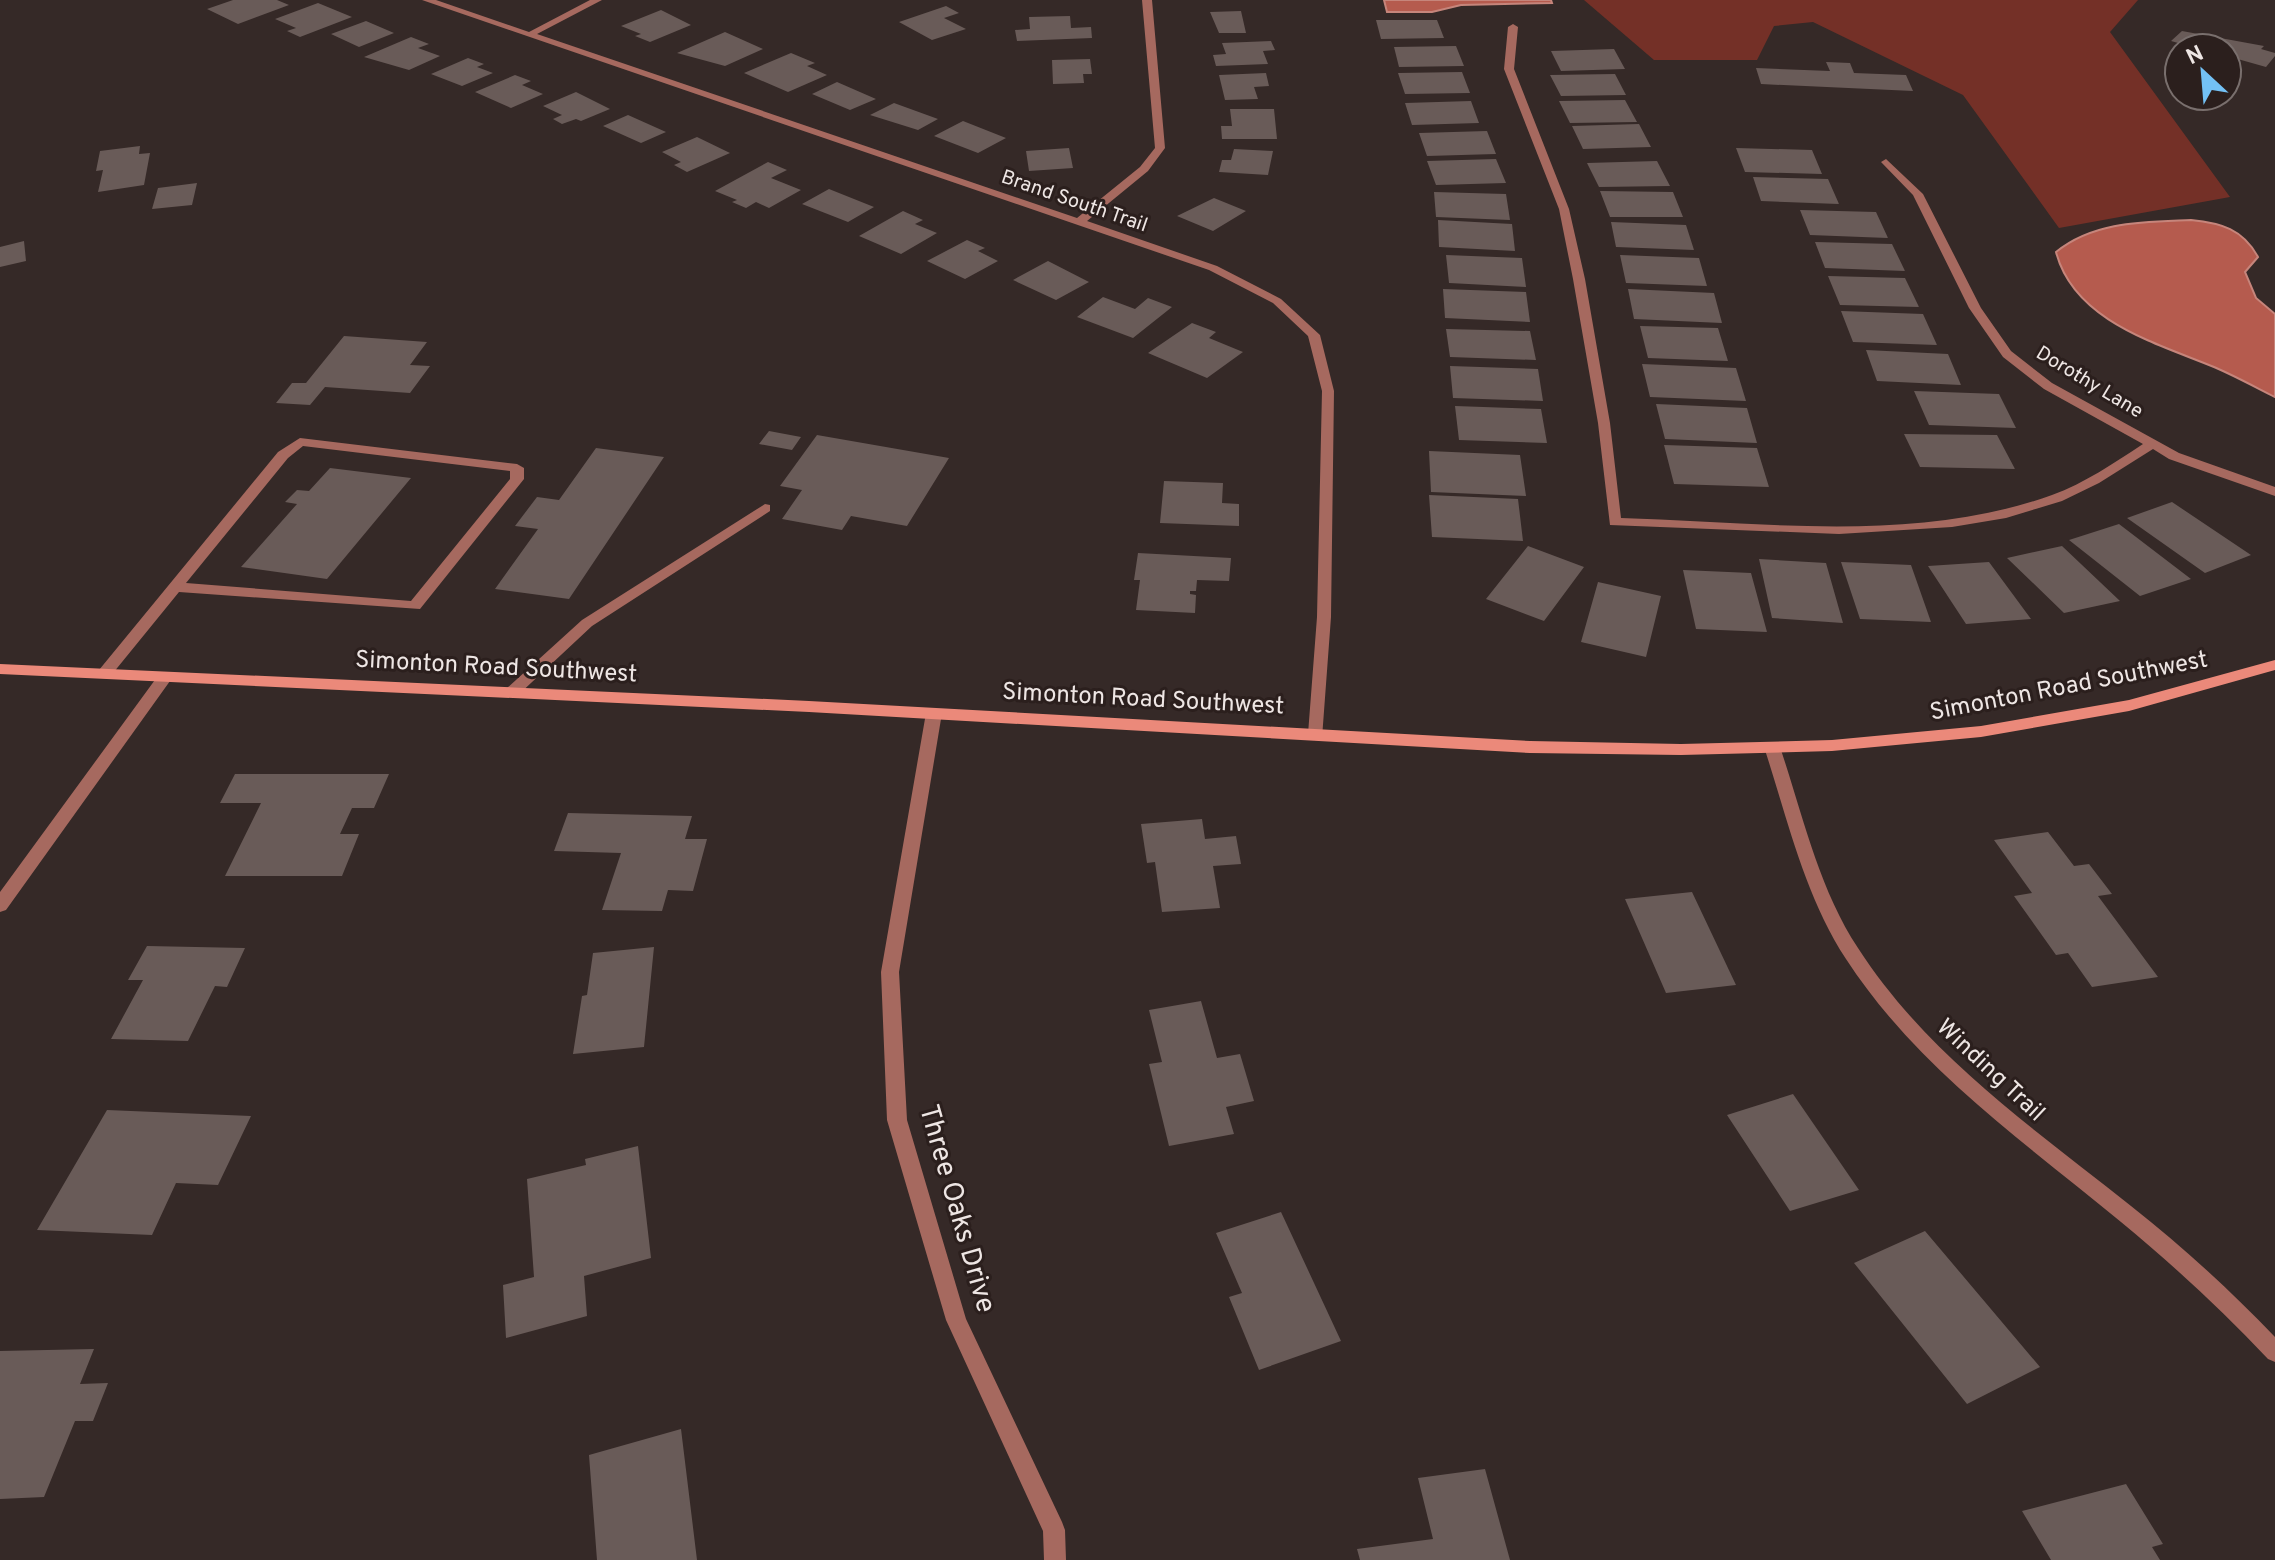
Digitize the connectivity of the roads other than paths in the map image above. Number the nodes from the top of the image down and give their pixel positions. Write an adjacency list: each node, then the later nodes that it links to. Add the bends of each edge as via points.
1 (427, 0): 5 (street, Brand South Trail)
2 (597, 0): 5 (street)
3 (1147, 0): 7 (street, via 1160,148 1144,169)
4 (1513, 27): 8 (street, via 1509,69 1564,209 1579,279 1615,522 1805,528 1948,523 2058,498)
5 (529, 35): 7 (street, Brand South Trail)
6 (1886, 162): 8 (street, Dorothy Lane, via 1918,194 1975,308 2007,354 2048,386)
7 (1078, 223): 18 (street, Brand South Trail, via 1213,268 1277,301 1314,335 1328,391)
8 (2152, 444): 9 (street, Dorothy Lane)
9 (2275, 492)
10 (765, 508): 16 (street, via 587,623)
11 (174, 587): 11 (street, via 283,455 300,442 517,468 517,479 415,606); 14 (street)
12 (2275, 665): 19 (street, Simonton Road Southwest, via 2159,698 1981,733)
13 (0, 669): 14 (street, Simonton Road Southwest)
14 (104, 674): 15 (street, Simonton Road Southwest)
15 (165, 677): 16 (street, Simonton Road Southwest); 20 (street)
16 (511, 693): 17 (street, Simonton Road Southwest)
17 (934, 713): 18 (street, Simonton Road Southwest); 22 (street, Three Oaks Drive, via 890,972 897,1120 956,1320 1054,1530)
18 (1316, 734): 19 (street, Simonton Road Southwest)
19 (1773, 750): 21 (street, Winding Trail, via 1822,896 1851,953 1893,1009 1965,1087 2169,1250)
20 (0, 905)
21 (2275, 1352)
22 (1055, 1560)

